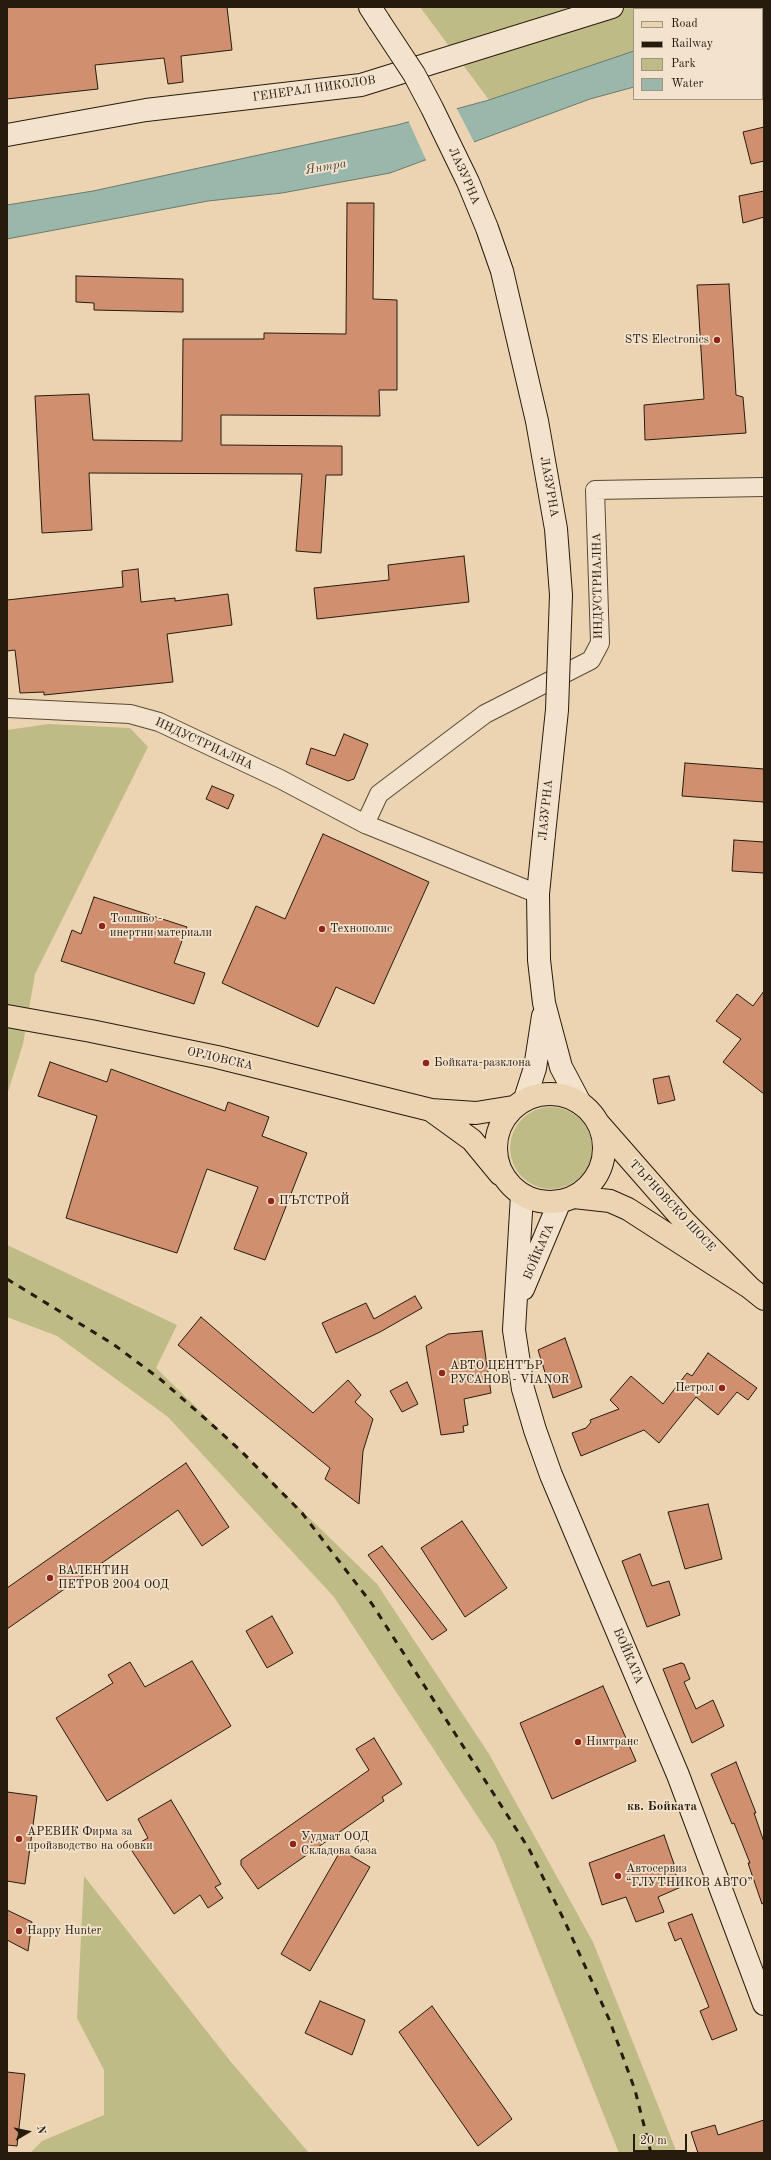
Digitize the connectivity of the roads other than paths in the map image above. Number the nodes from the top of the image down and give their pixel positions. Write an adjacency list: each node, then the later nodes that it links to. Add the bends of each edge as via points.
1 (612, 7): 3 (street, ГЕНЕРАЛ НИКОЛОВ, via 361,85 146,110)
2 (375, 14): 7 (street, ЛАЗУРНА, bridge, via 414,74 432,108 487,228 502,271 537,422 556,530 561,595 557,710)
3 (7, 135)
4 (764, 487): 6 (street, ИНДУСТРИАЛНА, via 595,490 600,643 590,660 485,714 379,794)
5 (7, 708): 6 (street, ИНДУСТРИАЛНА, via 130,714 159,722 280,779)
6 (364, 824): 7 (street, ИНДУСТРИАЛНА)
7 (538, 894): 8 (street, ЛАЗУРНА, via 539,960)
8 (544, 1003): 10 (street, ЛАЗУРНА, via 535,1068); 11 (street, ЛАЗУРНА, via 561,1067)
9 (7, 1016): 12 (main road, ОРЛОВСКА, via 217,1057)
10 (519, 1103): 11 (main road, via 538,1094 553,1094 567,1096); 12 (main road, ОРЛОВСКА, via 476,1113); 14 (main road, via 503,1120 497,1136 496,1153 498,1164)
11 (580, 1103): 13 (main road)
12 (431, 1110): 14 (main road, ОРЛОВСКА, via 472,1140)
13 (597, 1122): 15 (main road, via 603,1139 602,1162 588,1186); 16 (main road, ТЪРНОВСКО ШОСЕ, via 679,1215)
14 (515, 1189): 15 (main road, via 547,1202); 17 (street, БОЙКАТА)
15 (567, 1199): 16 (main road, ТЪРНОВСКО ШОСЕ, via 610,1201 628,1209); 17 (street, БОЙКАТА)
16 (756, 1293)
17 (517, 1303): 18 (street, БОЙКАТА, via 514,1330 523,1389 535,1430 551,1475 678,1775)
18 (764, 2004)

